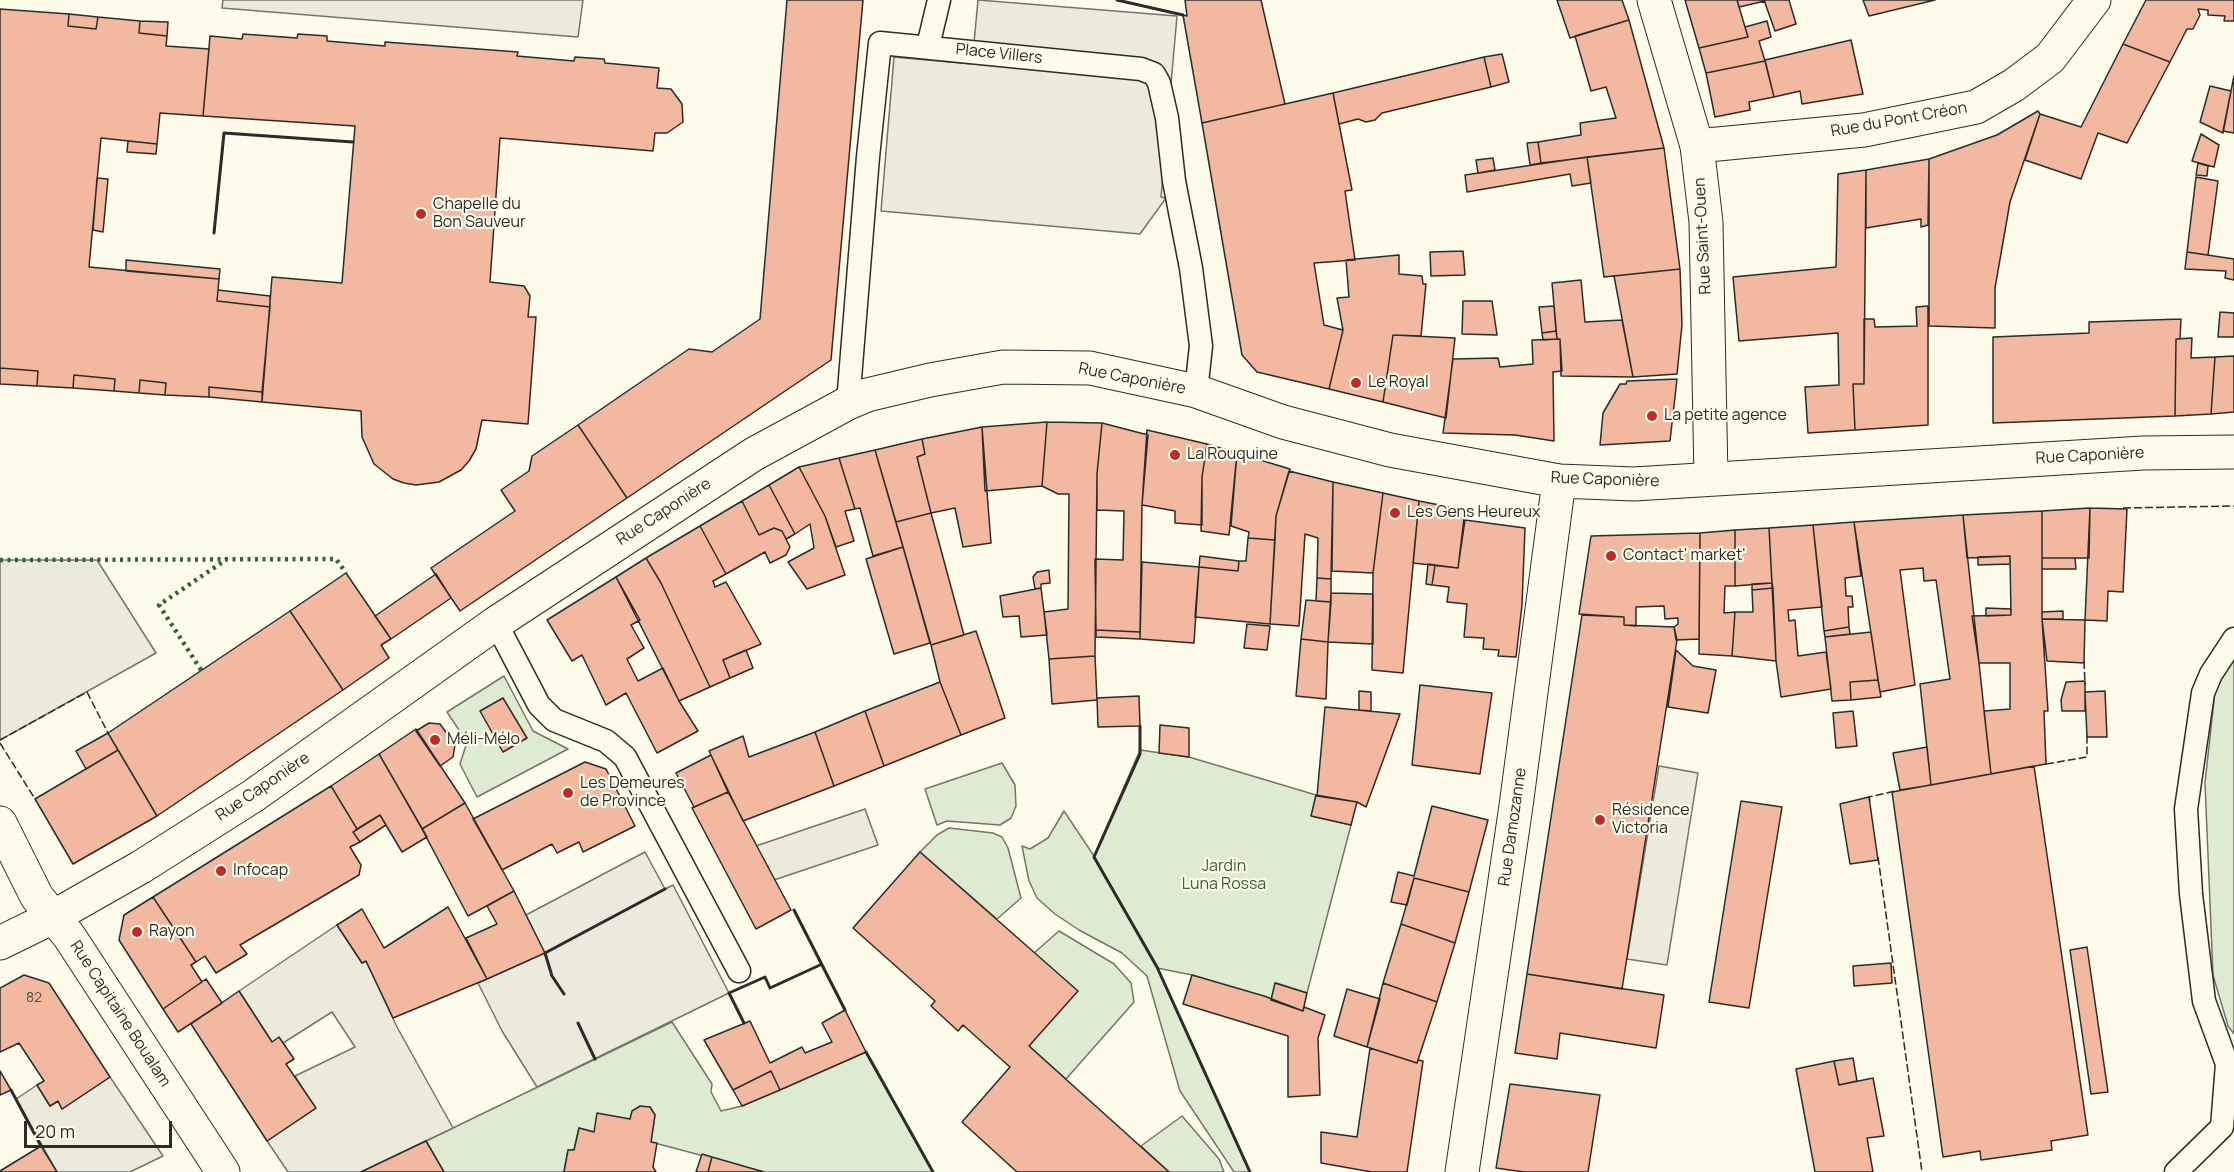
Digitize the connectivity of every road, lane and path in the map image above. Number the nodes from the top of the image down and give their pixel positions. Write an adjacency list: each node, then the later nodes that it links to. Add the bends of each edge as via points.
1 (939, 0): 4 (lane)
2 (1654, 0): 5 (main road, Rue Saint-Ouen)
3 (2094, 0): 5 (main road, Rue du Pont Créon, via 2050,58 1976,107 1864,130)
4 (928, 46): 6 (lane, Place Villers, via 1141,69 1154,74 1160,83 1167,118 1174,181 1191,268 1201,346); 7 (lane, Place Villers, via 880,43)
5 (1697, 146): 9 (main road, Rue Saint-Ouen, via 1706,222)
6 (1196, 391): 7 (main road, Rue Caponière, via 1090,368 1003,367 867,394); 10 (main road, Rue Caponière, via 1282,422 1390,450)
7 (848, 402): 11 (main road, Rue Caponière, via 754,454)
8 (2234, 452): 9 (main road, Rue Caponière, via 2143,453)
9 (1711, 478): 10 (main road, Rue Caponière, via 1634,484)
10 (1559, 481): 19 (main road, Rue Damozanne)
11 (496, 623): 14 (main road, Rue Caponière, via 253,796); 16 (lane, via 539,705 555,720 606,741 625,757)
12 (2234, 639): 17 (lane, via 2203,693 2186,809 2204,1001)
13 (0, 823): 14 (main road, Rue Capitaine Boualam, via 37,897)
14 (54, 917): 15 (main road, Rue Caponière); 18 (main road, Rue Capitaine Boualam)
15 (0, 943)
16 (739, 971)
17 (2231, 1067): 20 (lane, via 2222,1127)
18 (223, 1172)
19 (1462, 1172)
20 (2176, 1172)

